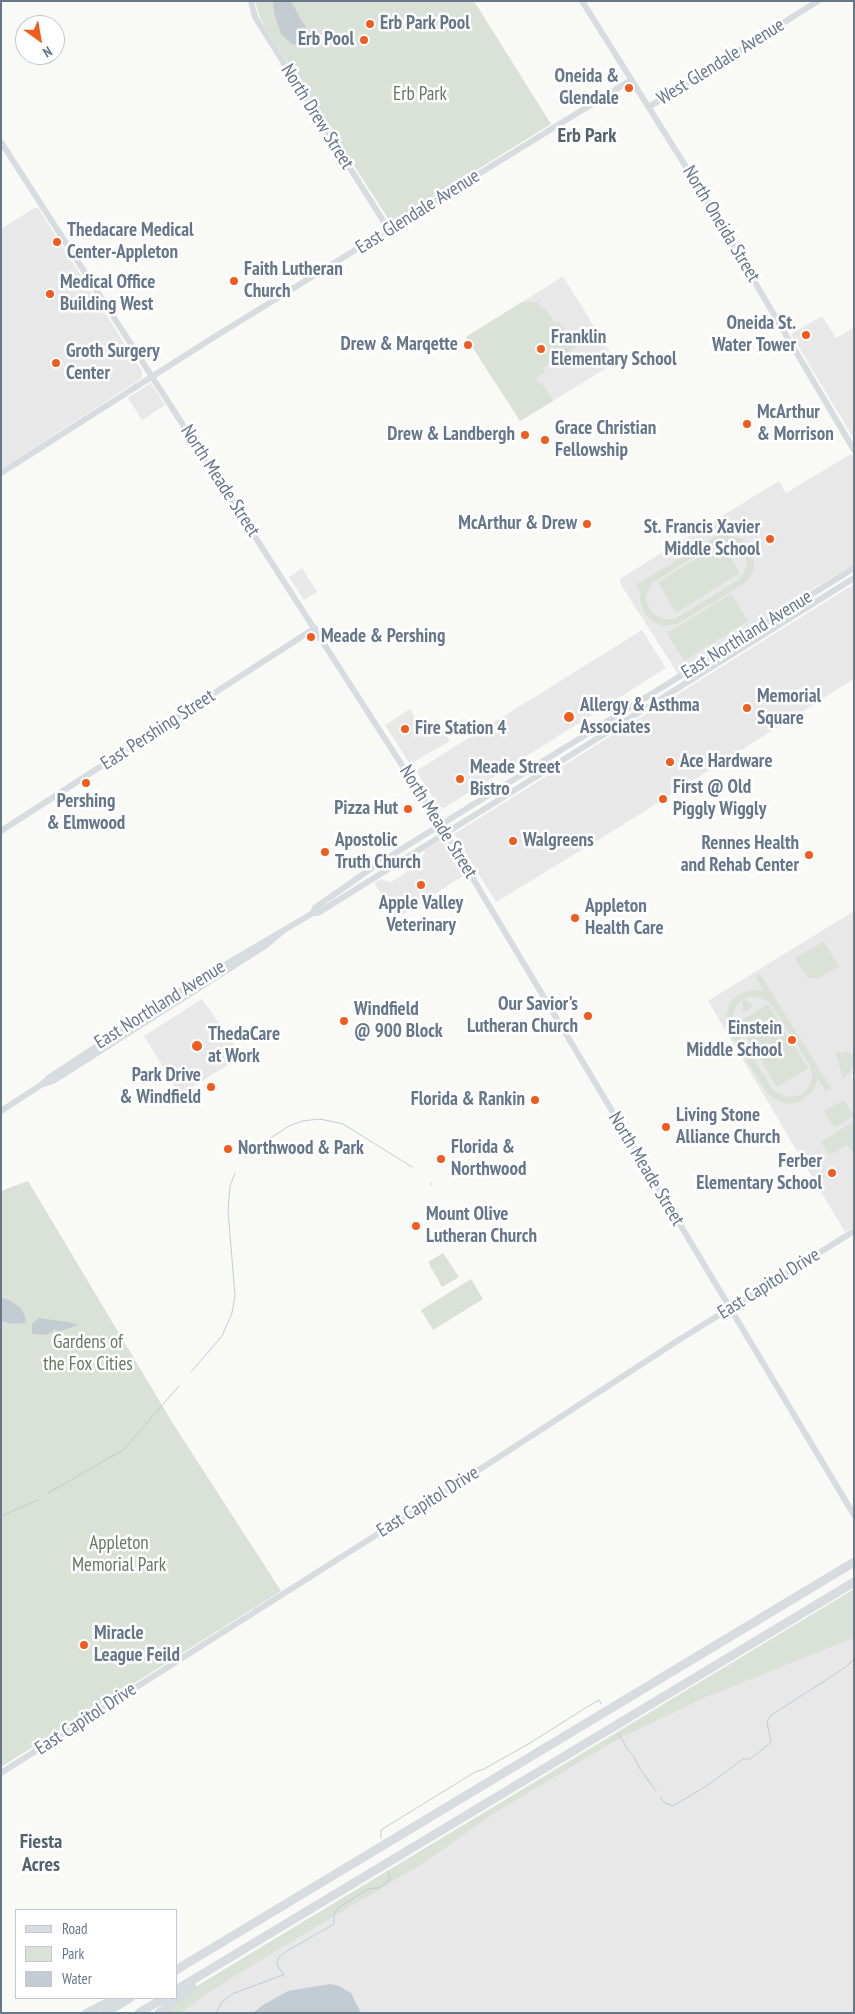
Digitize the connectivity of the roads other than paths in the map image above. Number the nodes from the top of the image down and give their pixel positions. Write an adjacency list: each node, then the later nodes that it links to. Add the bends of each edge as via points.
1 (252, 1): 7 (main road, North Drew Street, via 255,17)
2 (582, 1): 4 (main road, North Oneida Street)
3 (818, 1): 5 (main road, West Glendale Avenue)
4 (631, 80): 5 (main road, North Oneida Street); 7 (main road, East Glendale Avenue)
5 (649, 107): 9 (main road, North Oneida Street)
6 (1, 142): 8 (main road, North Meade Street)
7 (389, 230): 8 (main road, East Glendale Avenue)
8 (152, 376): 10 (main road, East Glendale Avenue); 13 (main road, North Meade Street)
9 (854, 450)
10 (1, 474)
11 (854, 568): 14 (main road, East Northland Avenue)
12 (854, 578): 16 (main road, East Northland Avenue)
13 (316, 628): 14 (main road, North Meade Street); 15 (main road, East Pershing Street)
14 (441, 825): 16 (main road, North Meade Street); 17 (main road, East Northland Avenue, via 365,873 315,908)
15 (1, 831)
16 (445, 832): 17 (main road, East Northland Avenue, via 318,913); 20 (main road, North Meade Street)
17 (313, 913): 18 (main road, East Northland Avenue, via 182,990)
18 (1, 1111)
19 (854, 1231): 20 (main road, East Capitol Drive)
20 (729, 1308): 21 (main road, North Meade Street); 24 (main road, East Capitol Drive)
21 (854, 1515)
22 (854, 1562): 26 (highway)
23 (854, 1582): 25 (highway)
24 (1, 1773)
25 (235, 1955): 27 (highway); 28 (highway)
26 (178, 1969)
27 (178, 1989)
28 (178, 1998)
29 (115, 1999): 33 (highway)
30 (128, 1999): 34 (highway)
31 (162, 1999): 35 (highway)
32 (177, 1999): 36 (highway)
33 (87, 2013)
34 (105, 2013)
35 (139, 2013)
36 (159, 2013)

